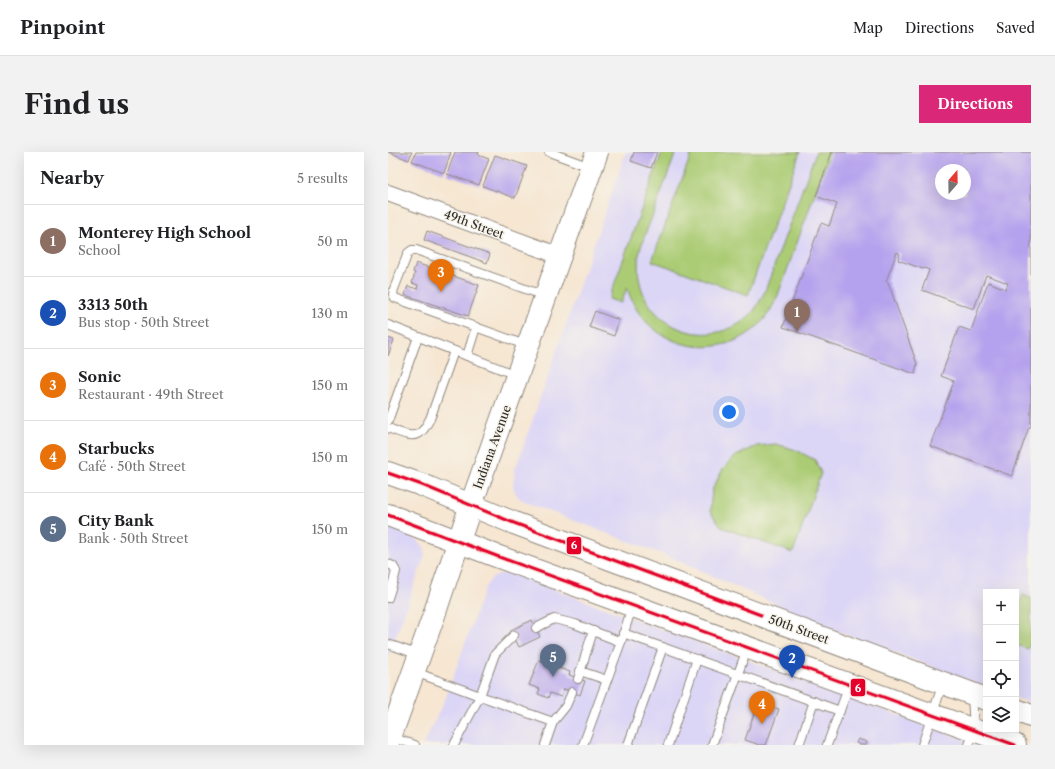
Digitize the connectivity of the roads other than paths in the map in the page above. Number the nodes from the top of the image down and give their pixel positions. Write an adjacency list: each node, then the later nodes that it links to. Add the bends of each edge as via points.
1 (549, 152): 2 (lane)
2 (594, 160): 4 (main road, Indiana Avenue)
3 (388, 193): 4 (street, 49th Street)
4 (560, 256): 5 (main road, Indiana Avenue)
5 (546, 296): 7 (lane, via 416,250 408,253 394,290 395,298); 9 (main road, Indiana Avenue)
6 (388, 326): 8 (lane)
7 (476, 327): 9 (lane); 11 (lane)
8 (418, 337): 10 (lane); 13 (lane)
9 (528, 346): 12 (main road, Indiana Avenue)
10 (454, 351): 11 (lane); 14 (lane, via 430,419 421,433 410,435)
11 (467, 356): 12 (lane)
12 (517, 376): 16 (main road, Indiana Avenue)
13 (388, 421)
14 (388, 428)
15 (388, 473): 16 (main road, 50th Street)
16 (471, 505): 18 (main road, Indiana Avenue); 34 (main road, 50th Street)
17 (388, 515): 18 (main road)
18 (459, 542): 21 (main road); 31 (main road, Indiana Avenue)
19 (388, 564): 20 (lane, via 396,571)
20 (388, 598)
21 (633, 606): 24 (lane); 29 (main road)
22 (536, 628): 23 (lane, via 554,619)
23 (593, 631): 26 (lane); 33 (lane, via 579,675)
24 (624, 633): 26 (lane); 28 (lane)
25 (514, 635): 37 (lane, via 495,654)
26 (621, 642): 33 (lane)
27 (388, 644): 31 (lane)
28 (663, 647): 30 (lane); 51 (lane)
29 (748, 648): 32 (lane); 35 (main road)
30 (698, 659): 32 (lane); 52 (lane)
31 (417, 663): 37 (lane); 46 (main road, Indiana Avenue)
32 (738, 673): 39 (lane); 53 (lane)
33 (607, 680): 50 (lane)
34 (944, 683): 38 (main road, 50th Street); 42 (lane)
35 (849, 685): 40 (lane); 42 (main road)
36 (572, 692): 44 (lane, via 566,706)
37 (480, 696): 44 (lane); 48 (lane)
38 (979, 696): 45 (lane)
39 (814, 701): 40 (lane); 54 (lane)
40 (840, 710): 55 (lane)
41 (1019, 711): 43 (main road)
42 (932, 715): 45 (main road); 56 (lane)
43 (1031, 716)
44 (553, 722): 49 (lane)
45 (972, 738): 57 (main road)
46 (389, 740): 47 (lane)
47 (415, 745)
48 (454, 745)
49 (545, 745)
50 (583, 745)
51 (628, 745)
52 (668, 745)
53 (712, 745)
54 (799, 745)
55 (827, 745)
56 (922, 745)
57 (1015, 745)

